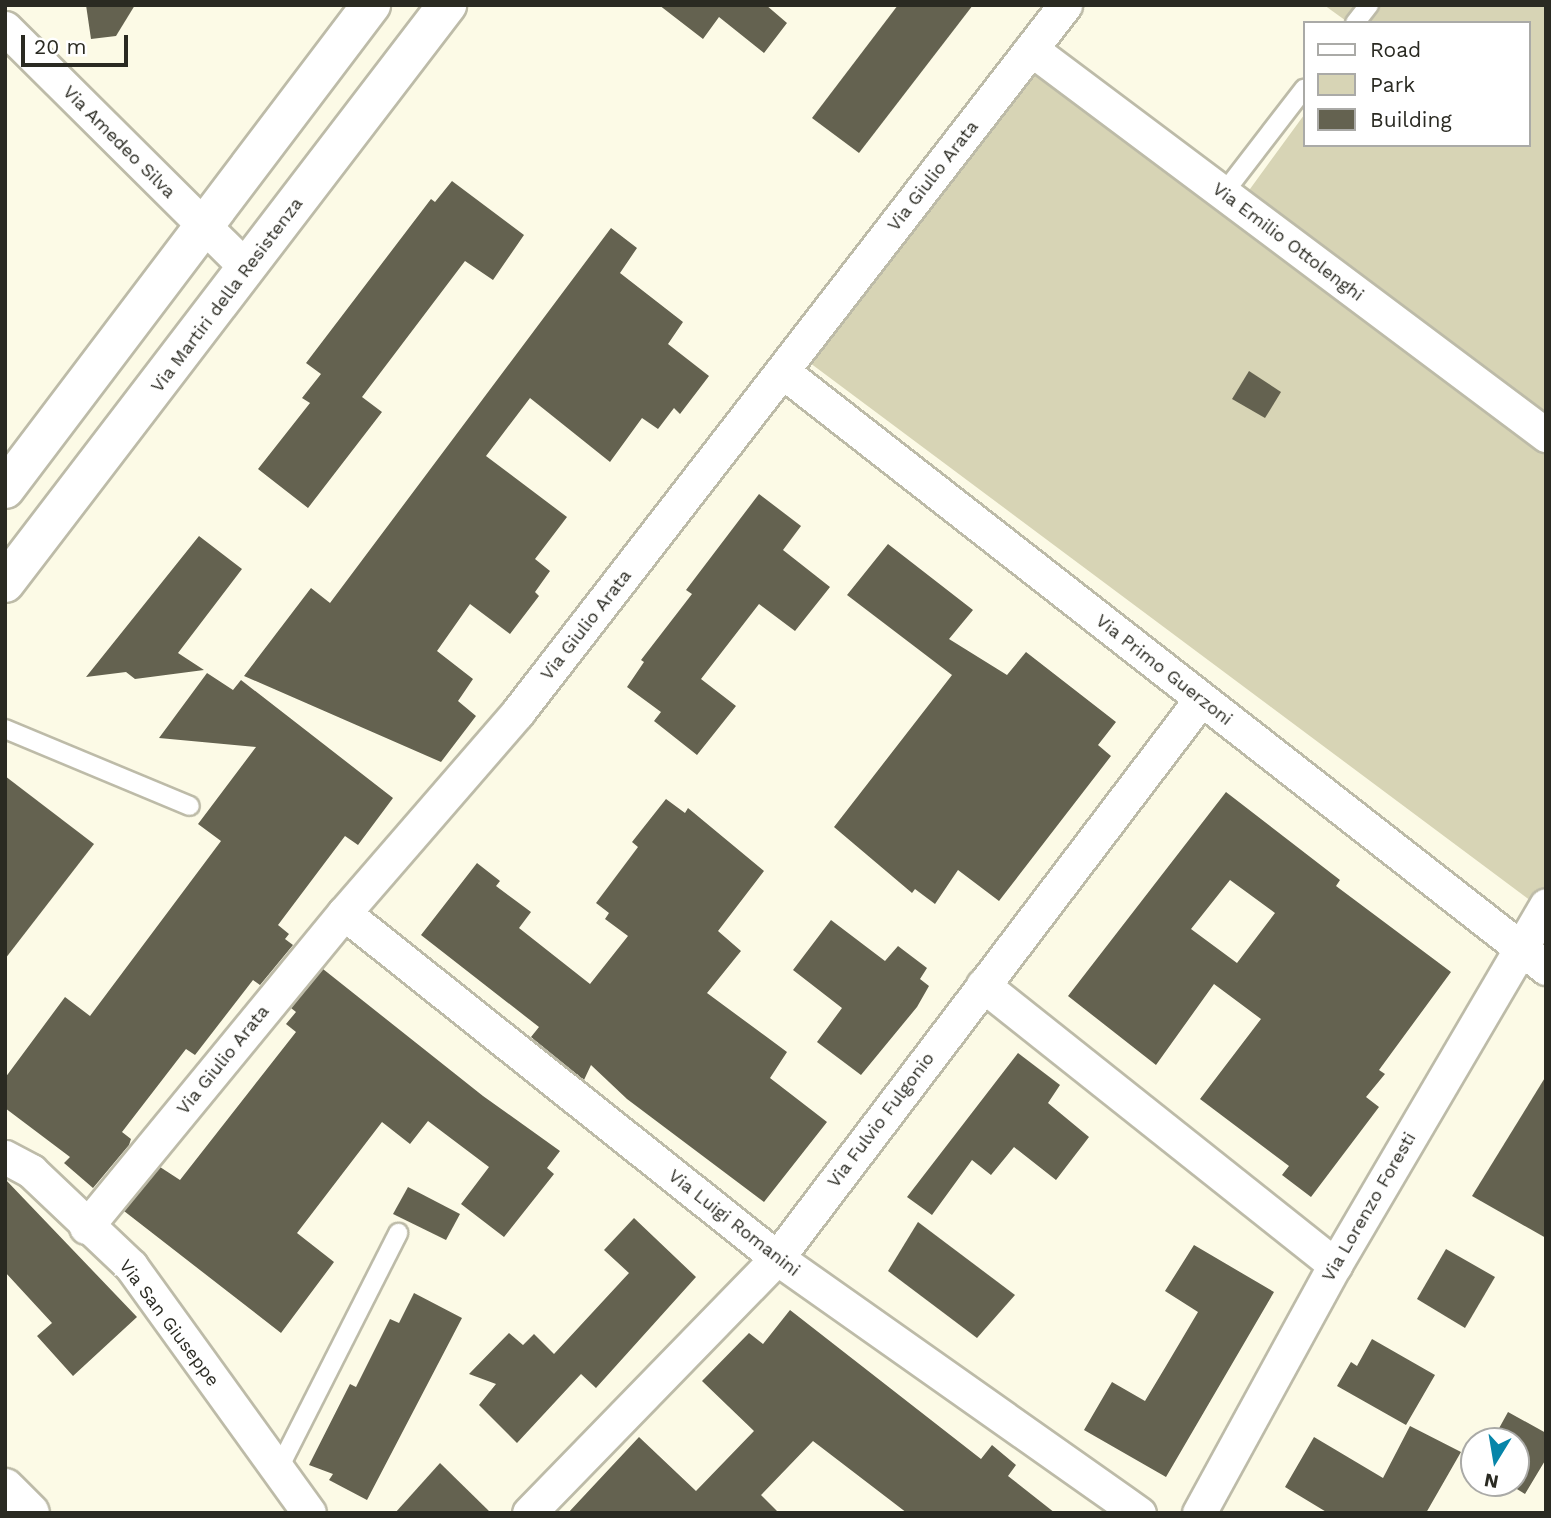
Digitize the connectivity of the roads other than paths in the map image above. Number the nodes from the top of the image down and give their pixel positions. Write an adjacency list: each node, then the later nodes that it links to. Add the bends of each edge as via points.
1 (371, 5): 10 (street)
2 (447, 5): 11 (street, Via Martiri della Resistenza)
3 (1065, 5): 7 (street, Via Giulio Arata)
4 (1369, 5): 5 (lane)
5 (1357, 21)
6 (5, 28): 10 (street, Via Amedeo Silva)
7 (1031, 49): 9 (street, Via Emilio Ottolenghi); 12 (street, Via Giulio Arata)
8 (1302, 92): 9 (lane)
9 (1223, 194): 13 (street, Via Emilio Ottolenghi)
10 (204, 225): 11 (street, Via Amedeo Silva); 14 (street)
11 (247, 268): 15 (street, Via Martiri della Resistenza)
12 (782, 371): 16 (street, Via Primo Guerzoni); 20 (street, Via Giulio Arata, via 518,712)
13 (1546, 435)
14 (5, 489)
15 (9, 571)
16 (1200, 699): 21 (street, Via Primo Guerzoni); 23 (street, Via Fulvio Fulgonio)
17 (5, 729): 18 (lane)
18 (190, 806)
19 (1546, 905): 21 (street, Via Lorenzo Foresti)
20 (344, 913): 25 (street, Via Giulio Arata); 27 (street, Via Luigi Romanini)
21 (1519, 947): 22 (street, Via Primo Guerzoni); 28 (street, Via Lorenzo Foresti)
22 (1546, 968)
23 (983, 985): 27 (street, Via Fulvio Fulgonio); 28 (street)
24 (5, 1157): 25 (street, Via San Giuseppe, via 31,1171)
25 (86, 1227): 29 (street, Via San Giuseppe, via 131,1266)
26 (398, 1233): 29 (lane)
27 (777, 1258): 31 (street, Via Fulvio Fulgonio); 32 (street, Via Luigi Romanini)
28 (1335, 1265): 33 (street, Via Lorenzo Foresti)
29 (278, 1470): 30 (street, Via San Giuseppe)
30 (309, 1513)
31 (528, 1513)
32 (1139, 1513)
33 (1199, 1513)

